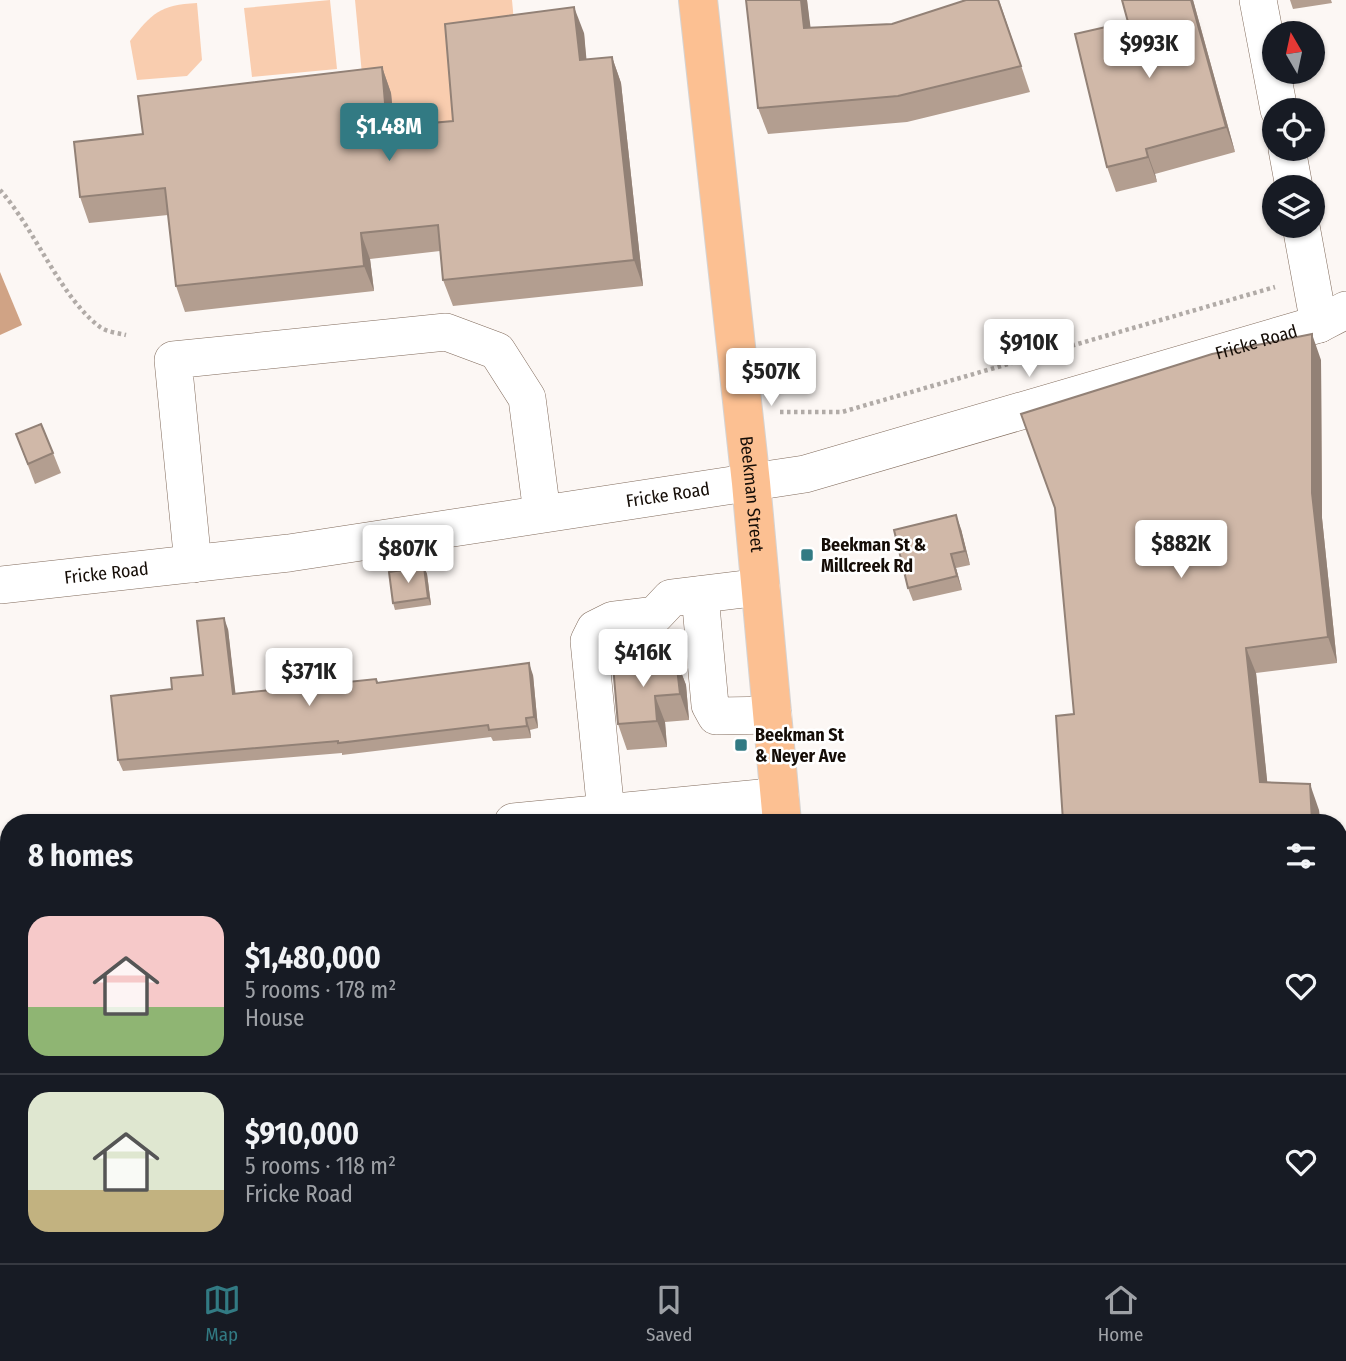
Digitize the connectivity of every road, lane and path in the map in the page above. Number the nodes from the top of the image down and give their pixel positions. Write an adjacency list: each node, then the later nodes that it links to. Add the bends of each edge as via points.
1 (698, 0): 10 (main road, Beekman Street)
2 (1258, 0): 3 (street)
3 (1277, 98)
4 (0, 190): 8 (path, via 18,209 75,300 101,328)
5 (1305, 238): 7 (street)
6 (1275, 287): 9 (path, via 842,412)
7 (1333, 317): 10 (street, Fricke Road, via 805,474)
8 (126, 335)
9 (775, 412)
10 (751, 482): 11 (street, Fricke Road); 14 (main road, Beekman Street)
11 (542, 513): 12 (street, Fricke Road); 12 (street, via 527,398 497,351 446,332 173,360)
12 (193, 564): 13 (street, Fricke Road)
13 (0, 585)
14 (761, 587): 15 (street); 16 (main road, Beekman Street)
15 (700, 595): 16 (street, via 710,705 716,716); 18 (street, via 671,598 655,615 613,620 595,629 589,641)
16 (772, 715): 17 (main road, Beekman Street)
17 (781, 809): 18 (street)
18 (606, 813): 19 (street)
19 (596, 814)

